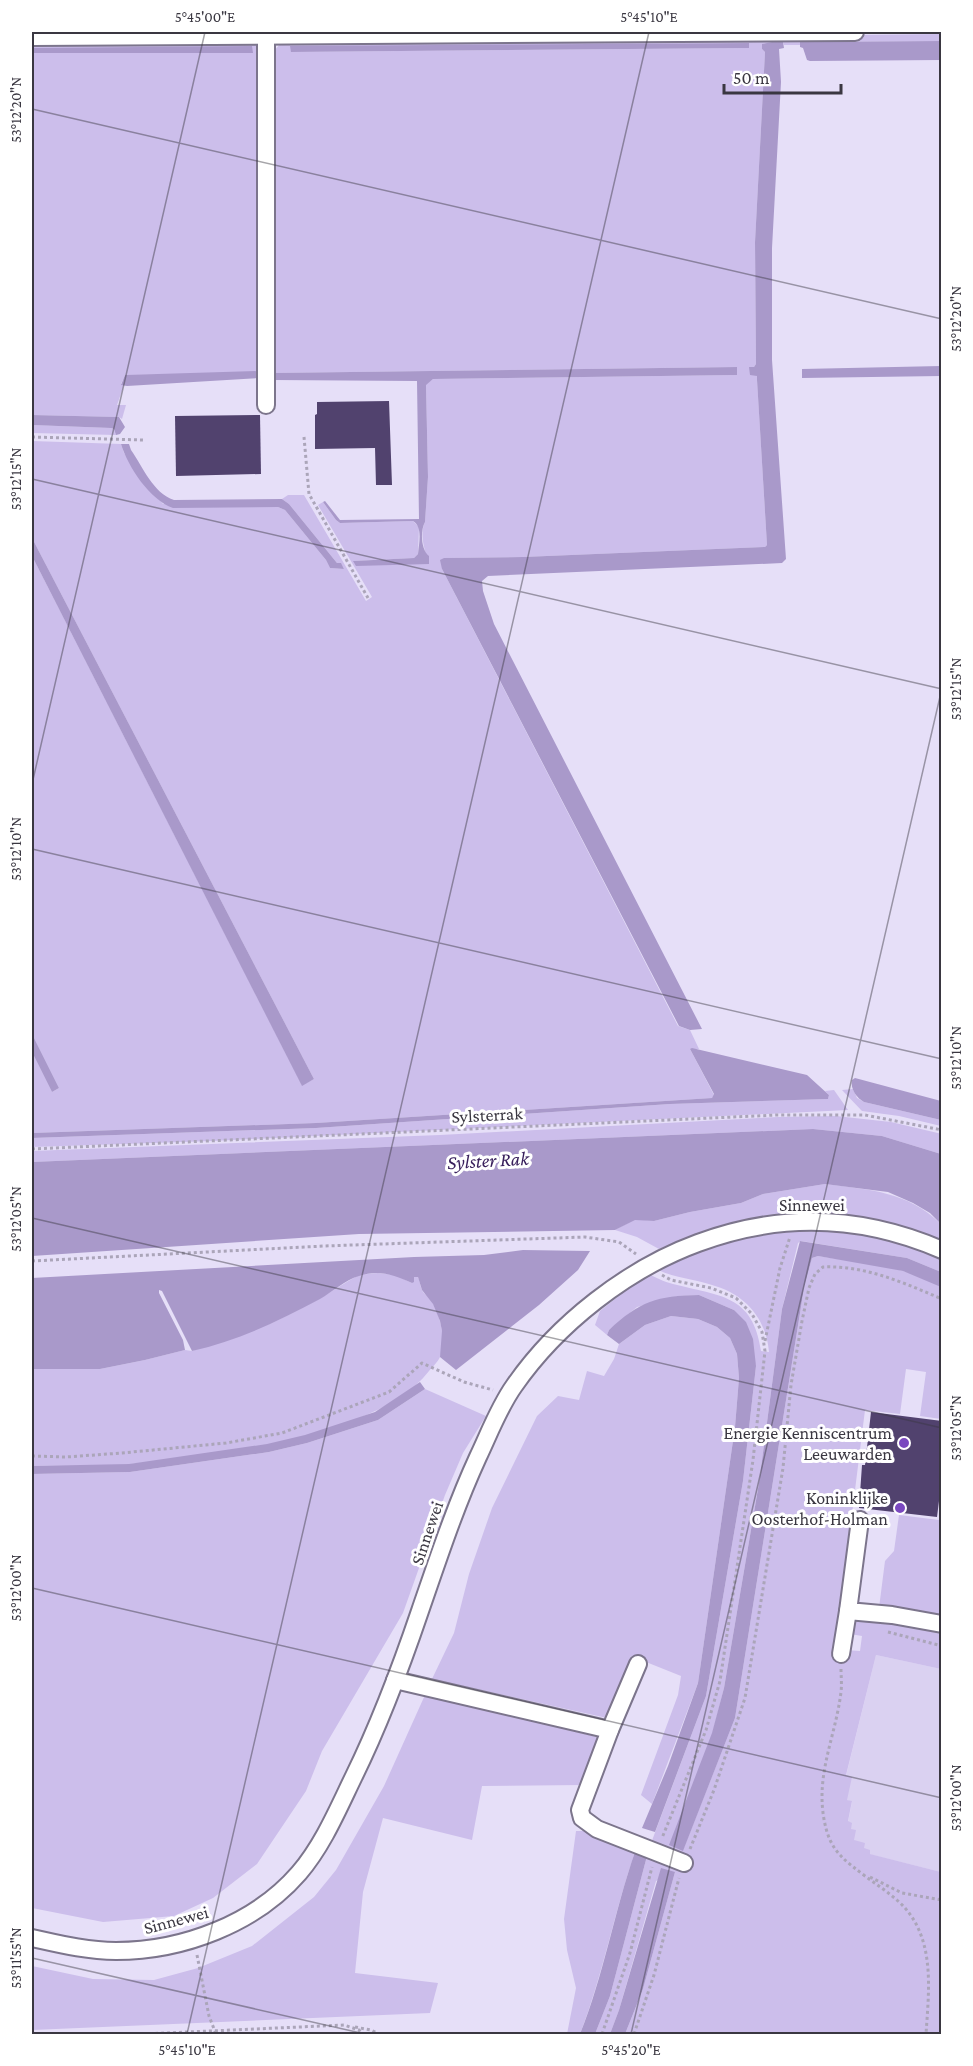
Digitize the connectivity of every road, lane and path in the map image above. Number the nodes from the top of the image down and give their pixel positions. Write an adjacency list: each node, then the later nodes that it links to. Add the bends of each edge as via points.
1 (855, 32): 2 (street)
2 (266, 35): 3 (street); 4 (street)
3 (32, 37)
4 (266, 405)
5 (32, 437): 7 (path)
6 (304, 437): 8 (path, via 309,494)
7 (144, 440)
8 (368, 598)
9 (942, 1130): 10 (path, Sylsterrak, via 865,1115 777,1115)
10 (32, 1149)
11 (797, 1221): 12 (street, Sinnewei, via 872,1227); 14 (street, Sinnewei, via 766,1224 709,1239); 16 (path, via 780,1268)
12 (942, 1250)
13 (32, 1261): 14 (path, via 585,1237 619,1242 634,1251)
14 (646, 1266): 16 (path, via 671,1280 736,1298 752,1314 762,1332); 17 (street, Sinnewei, via 547,1344)
15 (942, 1299): 29 (path, via 892,1278 840,1266 823,1267 815,1274 791,1385 783,1467 745,1698)
16 (764, 1346): 28 (path, via 753,1460 720,1681 706,1730)
17 (509, 1395): 18 (path, via 464,1382 422,1363 389,1392 282,1432 226,1443 122,1453); 26 (street, Sinnewei, via 455,1510)
18 (32, 1456)
19 (860, 1520): 20 (street)
20 (848, 1611): 21 (street); 24 (street)
21 (942, 1624)
22 (878, 1629): 23 (path)
23 (942, 1646)
24 (841, 1654): 30 (path, via 842,1689 826,1755 821,1803 836,1853)
25 (638, 1664): 27 (street)
26 (395, 1680): 27 (street); 33 (street, Sinnewei, via 342,1801 315,1852 298,1874 243,1917)
27 (610, 1730): 28 (street, via 582,1801 582,1818 597,1829)
28 (656, 1852): 29 (street); 39 (path, via 630,1953)
29 (684, 1863): 40 (path)
30 (858, 1871): 31 (path, via 902,1893); 41 (path, via 899,1902 919,1928 928,1960)
31 (942, 1900)
32 (32, 1938): 33 (street, Sinnewei, via 113,1951 159,1948)
33 (194, 1939): 35 (path)
34 (344, 2025): 35 (path); 37 (path); 38 (path)
35 (215, 2033): 36 (path)
36 (143, 2034)
37 (362, 2034)
38 (379, 2034)
39 (602, 2034)
40 (634, 2034)
41 (926, 2034)

